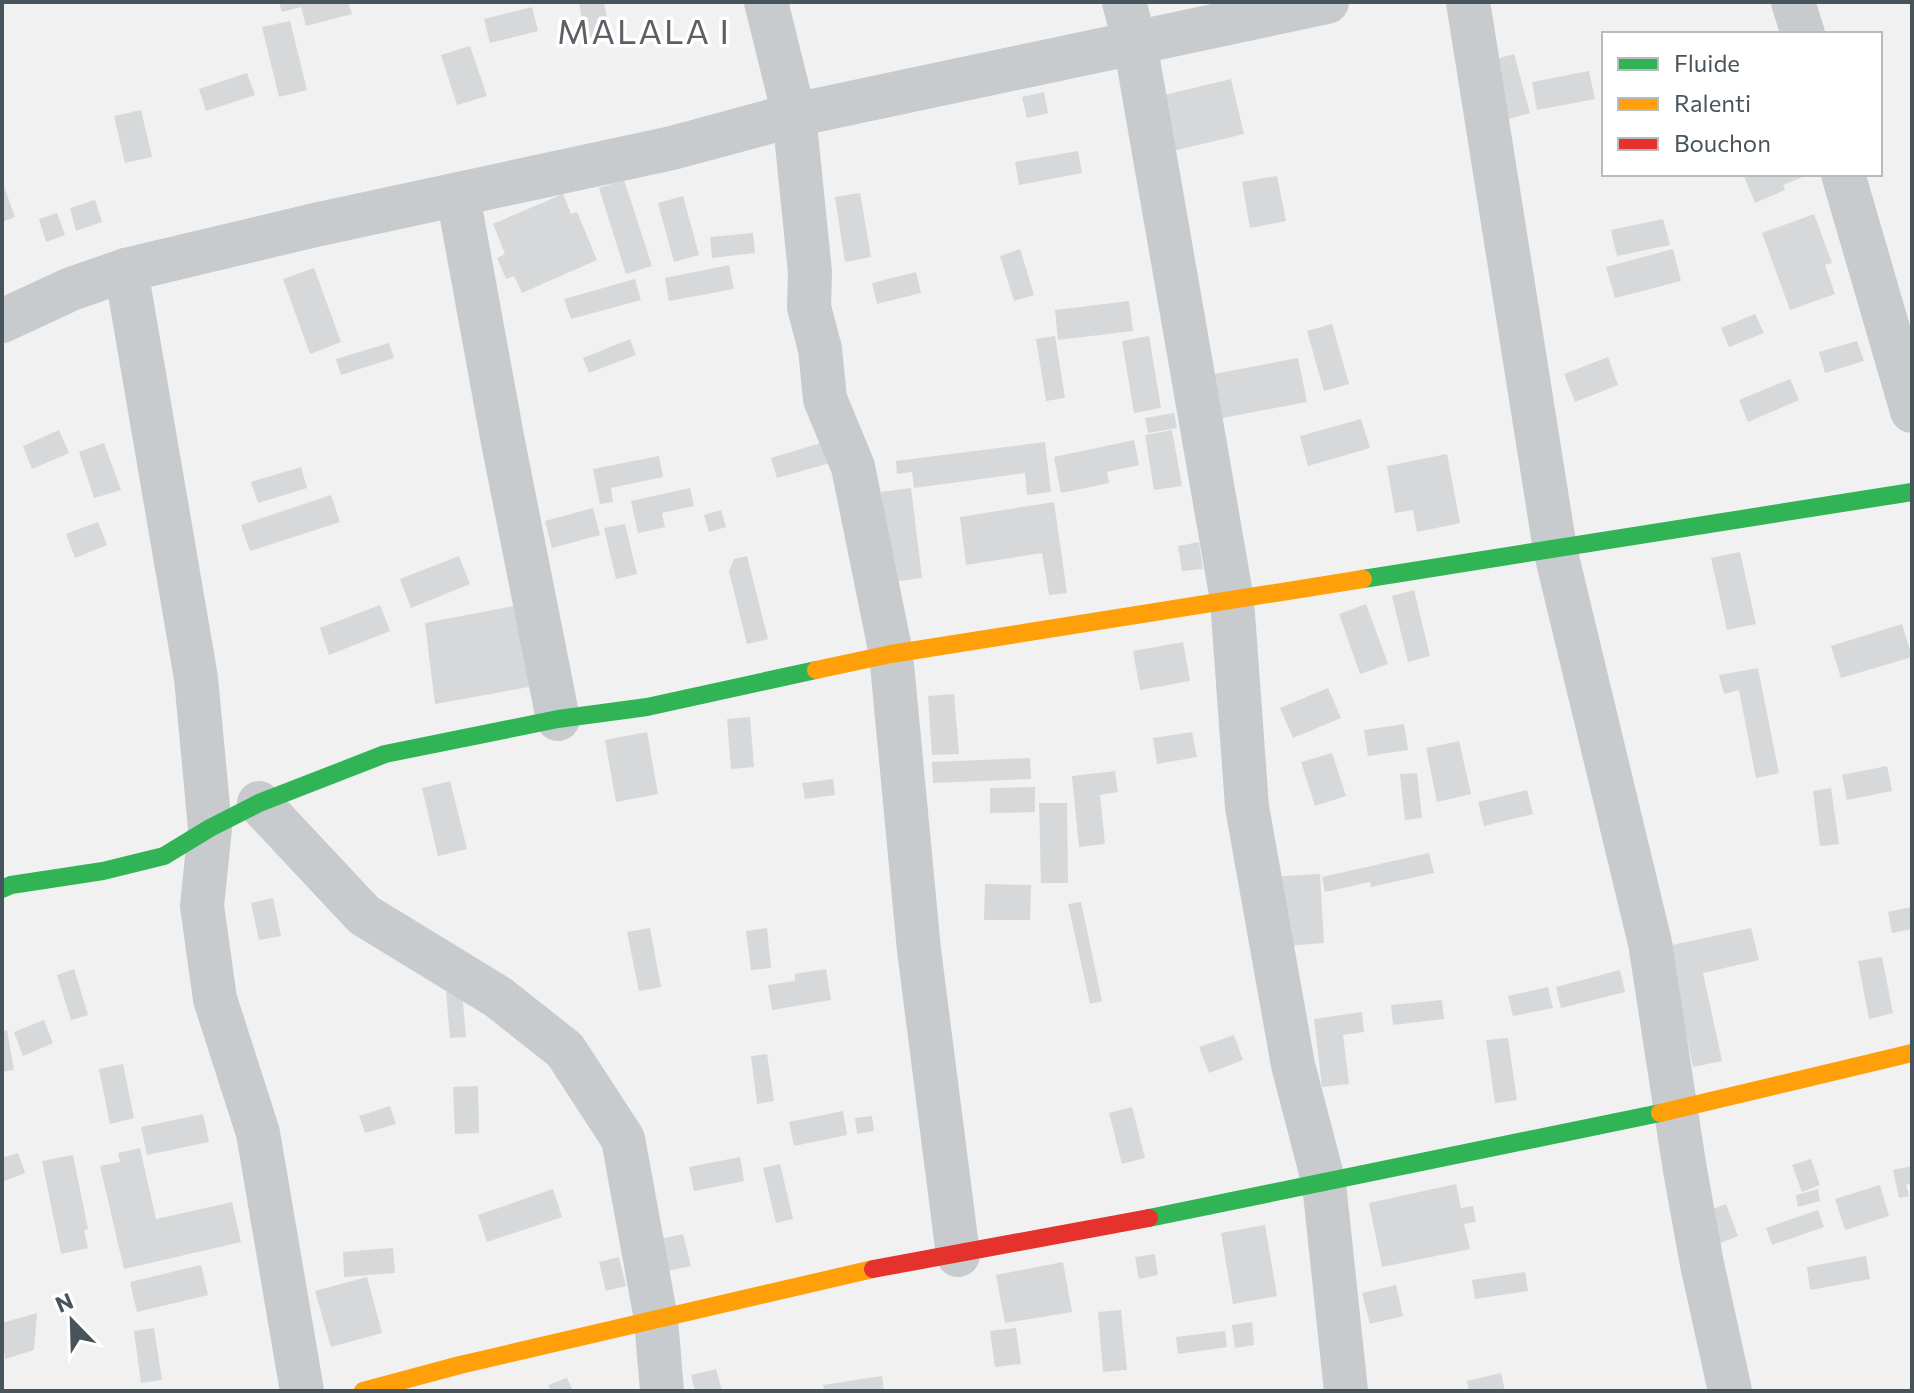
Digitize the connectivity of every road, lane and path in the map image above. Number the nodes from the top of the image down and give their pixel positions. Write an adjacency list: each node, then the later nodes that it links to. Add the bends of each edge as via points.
1 (766, 2): 7 (street)
2 (1327, 2): 5 (street)
3 (1468, 2): 14 (street)
4 (1793, 2): 6 (street)
5 (1130, 22): 7 (street); 15 (street)
6 (1802, 32)
7 (794, 115): 9 (street); 16 (street, via 809,307 825,399 853,467)
8 (1844, 176): 12 (street)
9 (458, 196): 10 (street); 17 (street)
10 (126, 270): 11 (street); 19 (street, via 196,678)
11 (7, 310)
12 (1912, 411)
13 (1912, 492): 14 (street)
14 (1555, 549): 15 (street); 22 (street, via 1650,943)
15 (1232, 600): 16 (street); 23 (street, via 1247,807 1293,1065)
16 (891, 654): 17 (street, via 647,707); 24 (street, via 919,950)
17 (558, 719): 18 (street, via 385,754)
18 (259, 803): 19 (street); 25 (street, via 364,915 498,997 565,1050 623,1139)
19 (210, 828): 20 (street, via 164,856); 26 (street, via 202,906 215,999 258,1133)
20 (2, 889)
21 (1912, 1053): 22 (street)
22 (1676, 1110): 23 (street); 30 (street)
23 (1324, 1184): 24 (street); 29 (street)
24 (958, 1255): 25 (street)
25 (656, 1319): 27 (street); 28 (street)
26 (302, 1391)
27 (363, 1391)
28 (662, 1391)
29 (1346, 1391)
30 (1730, 1391)

